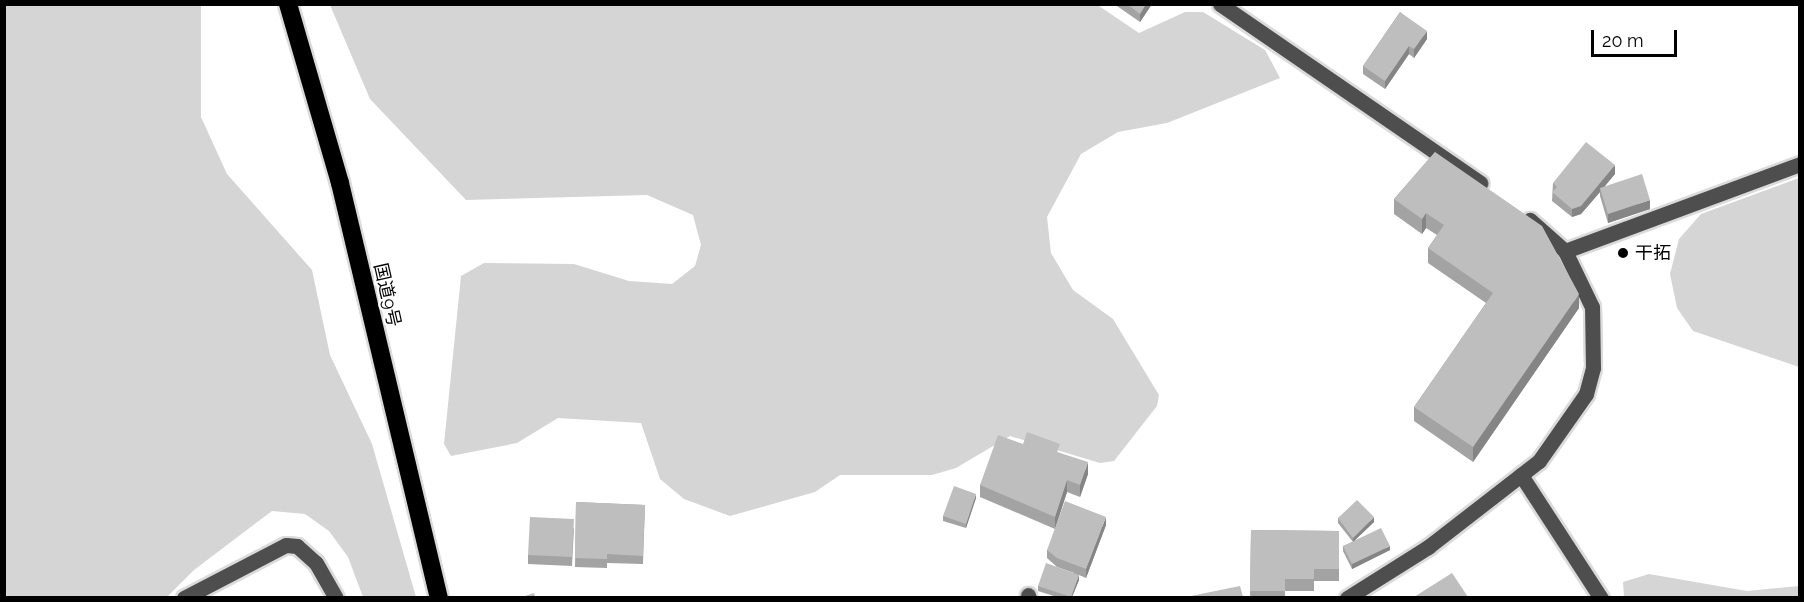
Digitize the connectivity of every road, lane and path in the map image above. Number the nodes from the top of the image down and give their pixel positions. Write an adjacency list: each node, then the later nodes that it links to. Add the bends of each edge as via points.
1 (288, 4): 10 (highway, 国道9号, via 340,183)
2 (1220, 4): 4 (street)
3 (1800, 164): 6 (street)
4 (1496, 194)
5 (1513, 207): 6 (street)
6 (1565, 251): 7 (street, via 1592,307 1593,368 1586,394 1558,441)
7 (1521, 475): 11 (street, via 1428,547); 12 (street)
8 (184, 597): 9 (street, via 286,545 297,546 316,563)
9 (336, 597)
10 (439, 597)
11 (1347, 597)
12 (1601, 597)

